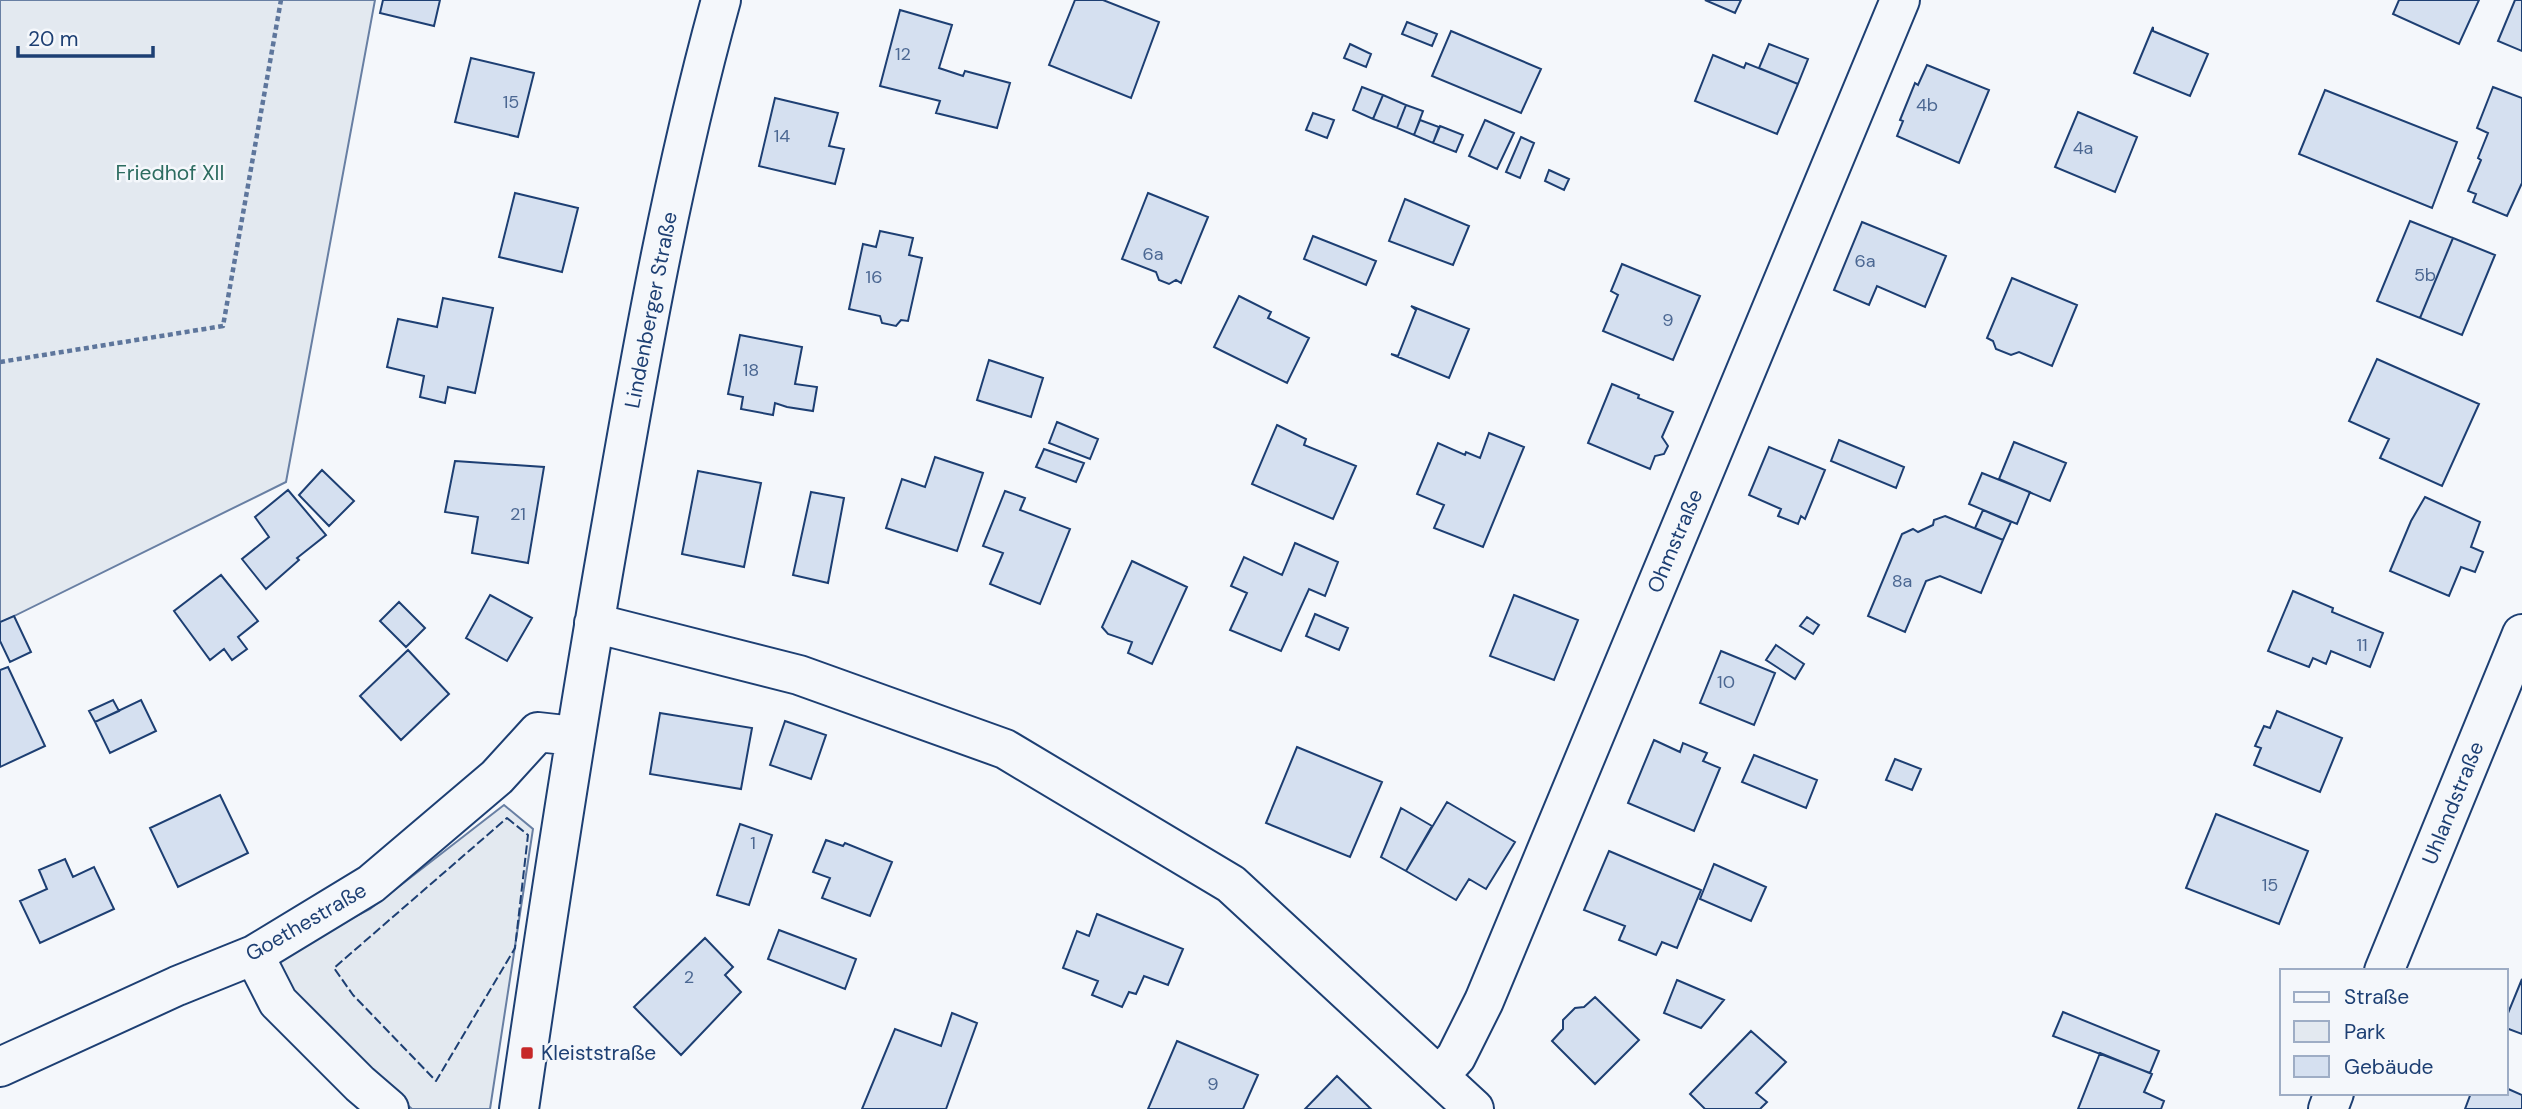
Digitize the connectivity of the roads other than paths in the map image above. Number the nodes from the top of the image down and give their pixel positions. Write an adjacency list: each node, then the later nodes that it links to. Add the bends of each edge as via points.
1 (721, 0): 3 (street, Lindenberger Straße, via 701,71 642,345)
2 (1900, 0): 10 (street, Ohmstraße, via 1484,1001 1456,1057)
3 (594, 623): 6 (street); 10 (street, via 799,675 1005,750 1231,884)
4 (2522, 634): 5 (street, Uhlandstraße)
5 (2515, 673): 8 (street, Uhlandstraße)
6 (574, 736): 7 (street, Goethestraße, via 538,732 497,777 372,884); 12 (street)
7 (254, 955): 9 (street, Goethestraße); 11 (street, via 278,1002)
8 (2385, 969)
9 (0, 1067)
10 (1440, 1075): 13 (street)
11 (389, 1109)
12 (519, 1109)
13 (1474, 1109)

